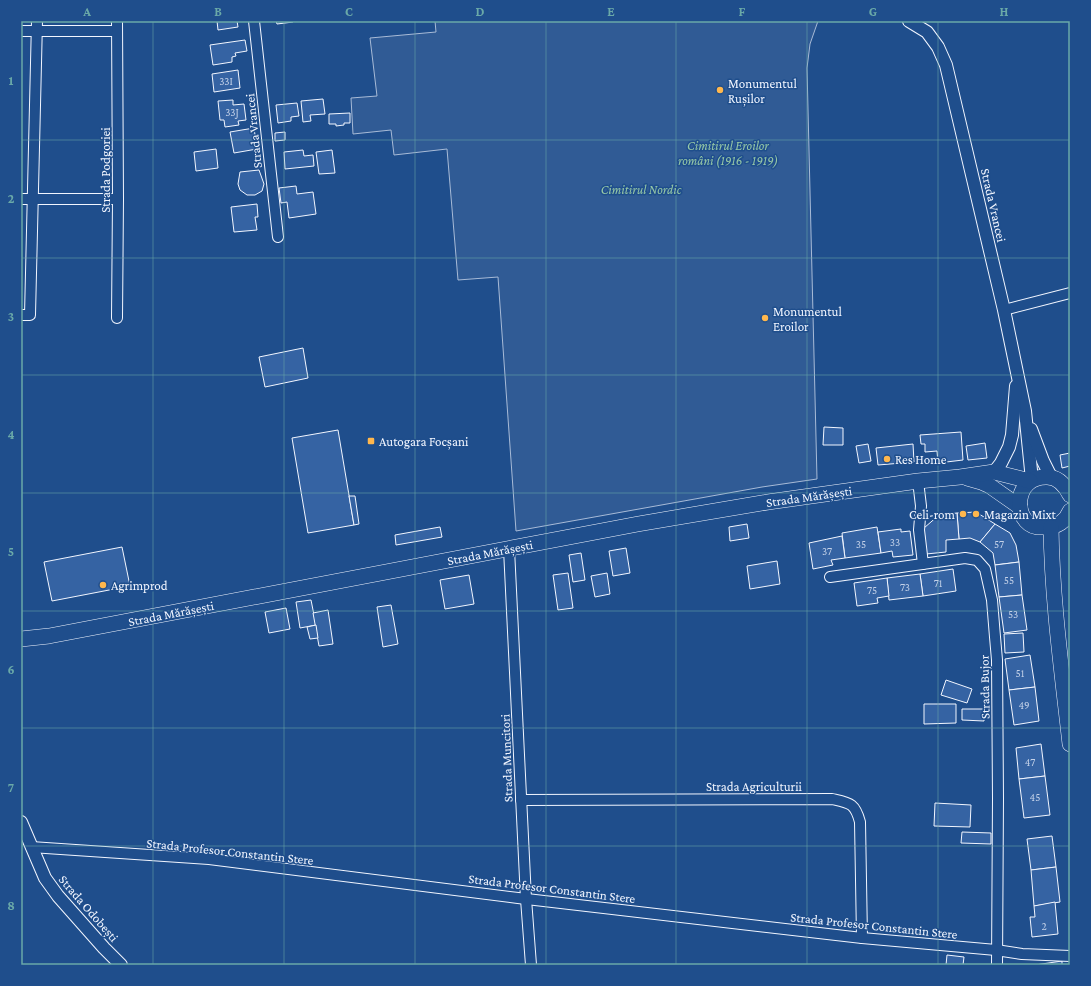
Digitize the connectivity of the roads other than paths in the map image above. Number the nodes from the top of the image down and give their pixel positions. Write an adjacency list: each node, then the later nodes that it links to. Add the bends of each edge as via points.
1 (254, 21): 9 (street, Strada Vrancei)
2 (908, 21): 11 (street, Strada Vrancei, via 927,32 938,47 946,65)
3 (37, 26): 4 (street); 5 (street); 7 (street)
4 (117, 26): 8 (street, Strada Podgoriei)
5 (21, 31)
6 (21, 198): 7 (street)
7 (33, 198): 8 (street); 12 (street)
8 (118, 199): 13 (street, Strada Podgoriei)
9 (278, 237)
10 (1070, 293): 11 (street)
11 (1004, 310): 14 (street, Strada Vrancei)
12 (26, 315)
13 (117, 318)
14 (1017, 371): 15 (street, Strada Vrancei); 16 (street, via 1011,441)
15 (1025, 411): 19 (street, Strada Vrancei); 20 (street, Strada Vrancei, via 1043,461)
16 (994, 472): 17 (main road, Strada Mărășești); 19 (main road, Strada Mărășești)
17 (960, 477): 18 (main road, Strada Mărășești); 22 (main road, Strada Mărășești, via 982,482)
18 (918, 480): 25 (main road, Strada Mărășești, via 768,502); 26 (street, via 921,506 919,530)
19 (1031, 480): 20 (main road, via 1041,477); 22 (main road, via 1023,490)
20 (1061, 481): 21 (main road)
21 (1070, 494)
22 (1020, 507): 24 (main road, via 1030,524 1037,527)
23 (1069, 515): 24 (main road)
24 (1052, 527): 29 (main road, via 1054,600)
25 (509, 549): 28 (main road, Strada Mărășești, via 50,636); 30 (street, Strada Muncitori)
26 (924, 564): 27 (street, Strada Bujor); 35 (street, Strada Bujor, via 965,558 977,560 985,569 992,600 997,668)
27 (830, 577)
28 (21, 639)
29 (1070, 744)
30 (521, 800): 33 (street, Strada Muncitori); 34 (street, Strada Agriculturii, via 832,799 848,803 857,811 860,822)
31 (21, 822): 32 (street, Strada Odobești)
32 (31, 847): 33 (street, Strada Profesor Constantin Stere, via 209,859); 37 (street, Strada Odobești, via 45,878 58,896)
33 (526, 898): 34 (street, Strada Profesor Constantin Stere); 38 (street, Strada Muncitori)
34 (862, 938): 35 (street, Strada Profesor Constantin Stere)
35 (996, 950): 36 (street, Strada Profesor Constantin Stere); 39 (street, Strada Bujor)
36 (1070, 956)
37 (121, 965)
38 (531, 965)
39 (997, 965)

